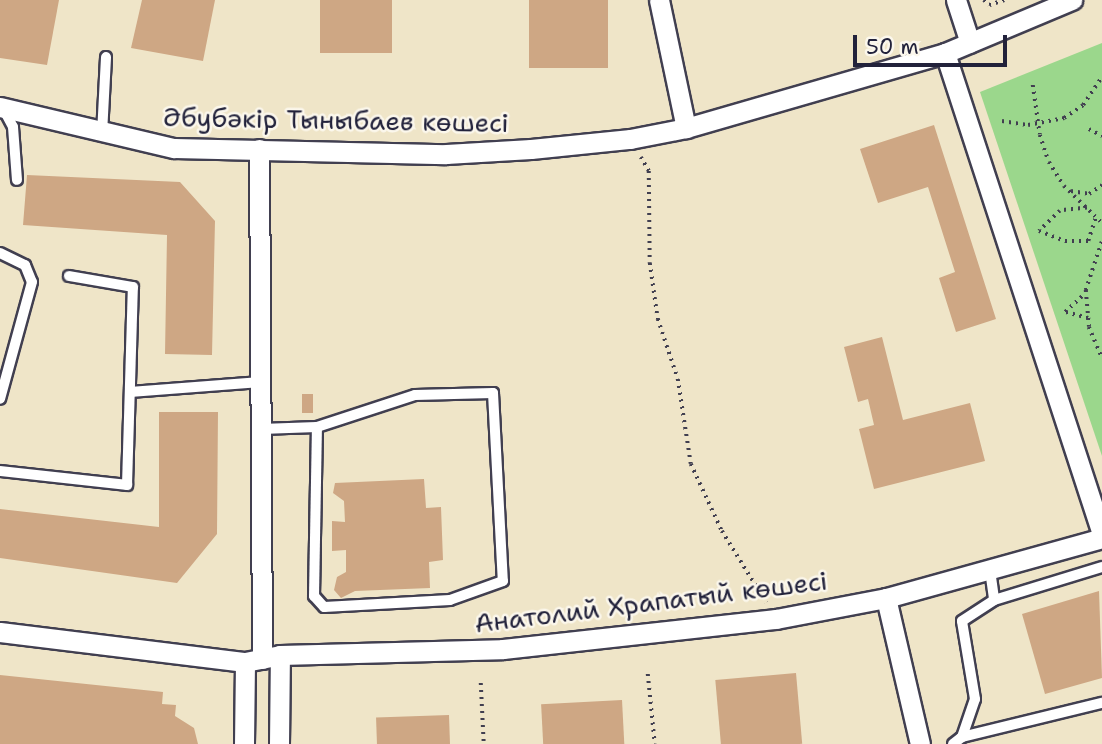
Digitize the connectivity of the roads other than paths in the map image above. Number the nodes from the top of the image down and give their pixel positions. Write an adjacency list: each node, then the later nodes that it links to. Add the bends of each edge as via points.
1 (659, 0): 8 (street)
2 (956, 0): 4 (street)
3 (1072, 0): 4 (street, Әбубәкір Тыныбаев көшесі)
4 (970, 43): 5 (street, Әбубәкір Тыныбаев көшесі)
5 (945, 53): 8 (street, Әбубәкір Тыныбаев көшесі); 20 (street)
6 (106, 57): 9 (lane)
7 (1, 108): 9 (street, Әбубәкір Тыныбаев көшесі); 11 (lane, via 13,127)
8 (686, 128): 10 (street, Әбубәкір Тыныбаев көшесі, via 630,139 446,154)
9 (102, 134): 10 (street, Әбубәкір Тыныбаев көшесі, via 174,148)
10 (259, 149): 14 (street)
11 (17, 180)
12 (0, 253): 16 (lane, via 25,264 32,282)
13 (69, 276): 15 (lane, via 134,287)
14 (261, 382): 15 (lane); 18 (street)
15 (130, 392): 19 (lane, via 127,485)
16 (0, 399)
17 (317, 426): 17 (lane, via 415,395 494,393 503,581 450,600 324,607 314,596); 18 (lane)
18 (261, 429): 26 (street)
19 (0, 471)
20 (1102, 536): 22 (street, Анатолий Храпатый көшесі)
21 (1102, 567): 24 (lane)
22 (990, 570): 23 (street, Анатолий Храпатый көшесі); 24 (lane)
23 (886, 598): 26 (street, Анатолий Храпатый көшесі, via 776,619 503,649); 31 (street)
24 (994, 600): 28 (lane, via 962,621 975,699)
25 (0, 632): 26 (street, Анатолий Храпатый көшесі)
26 (262, 658): 29 (street); 30 (street)
27 (1102, 703): 28 (lane)
28 (957, 740)
29 (244, 744)
30 (279, 744)
31 (920, 744)

